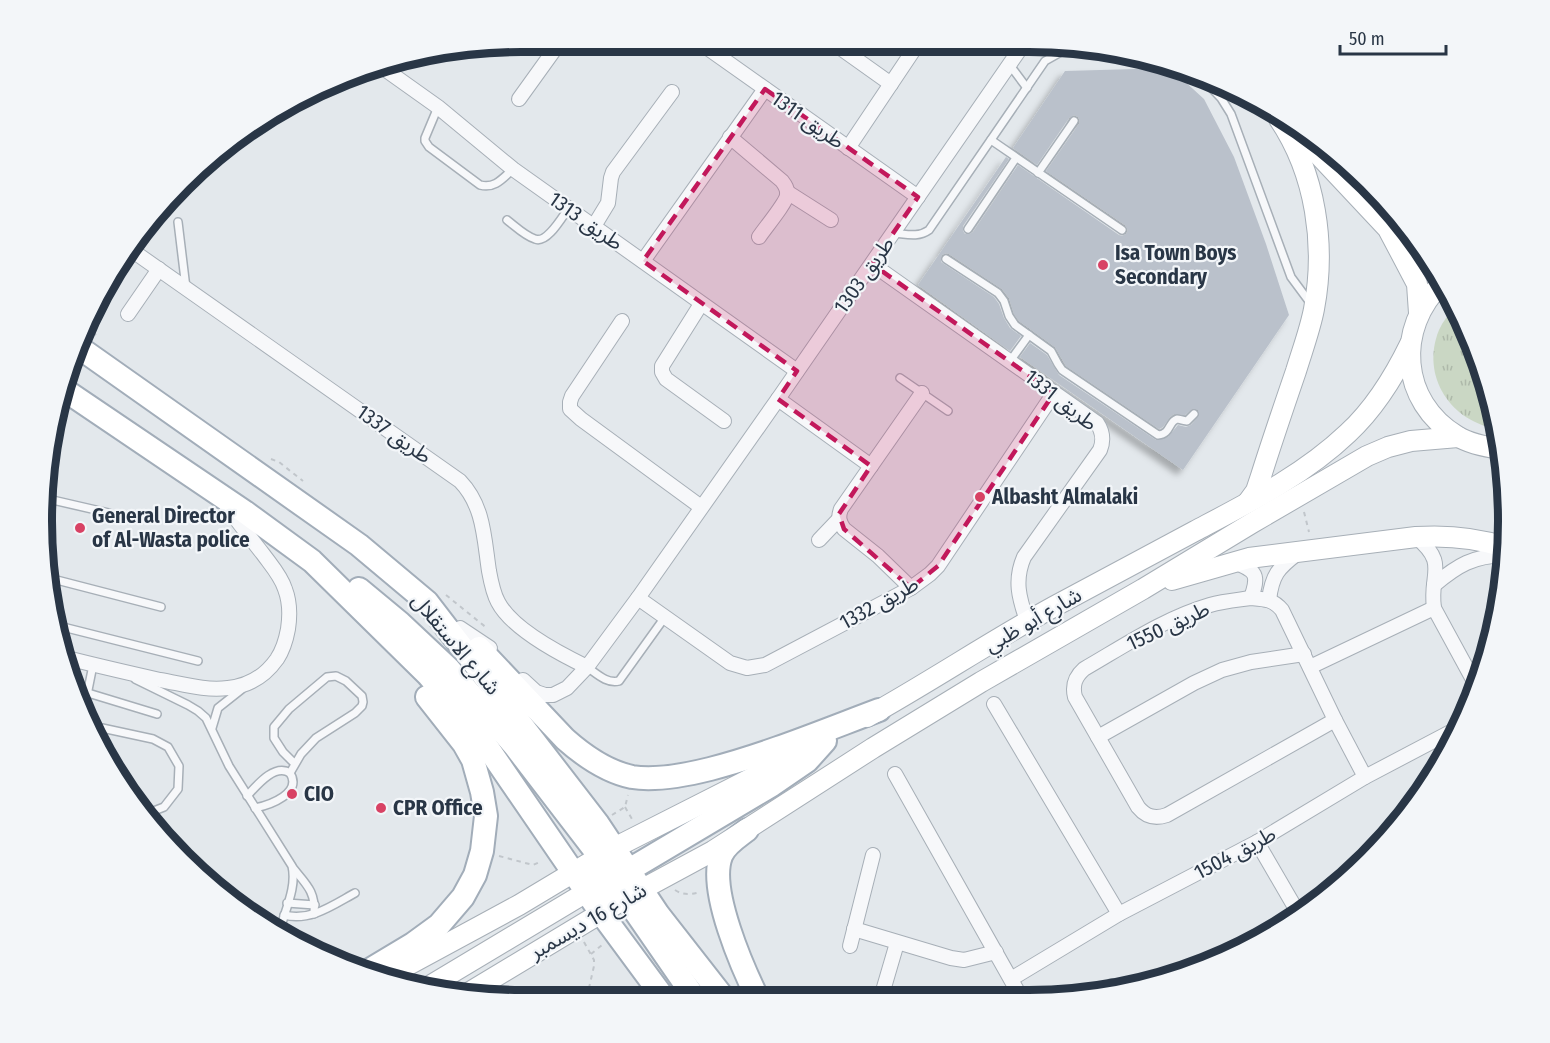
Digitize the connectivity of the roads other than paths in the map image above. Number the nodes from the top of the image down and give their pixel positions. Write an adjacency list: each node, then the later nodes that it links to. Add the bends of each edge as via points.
1 (553, 52): 14 (street)
2 (723, 52): 11 (street, طريق 1311)
3 (846, 52): 9 (street)
4 (912, 52): 9 (street)
5 (1018, 52): 7 (street, طريق 1303)
6 (1059, 54): 10 (lane, via 1045,61)
7 (1009, 64): 10 (lane); 26 (street, طريق 1303)
8 (388, 72): 15 (street, طريق 1313)
9 (891, 84): 20 (street)
10 (1027, 88): 19 (lane)
11 (765, 89): 18 (street); 20 (street, طريق 1311)
12 (1214, 91): 44 (lane, via 1231,114 1291,277)
13 (672, 92): 31 (street, via 613,172 608,203)
14 (519, 99)
15 (438, 107): 23 (street, طريق 1313); 23 (lane, via 425,138 429,147 484,187 495,185)
16 (1074, 121): 24 (lane)
17 (1285, 130): 44 (main road, via 1302,162 1313,198 1319,245)
18 (730, 137): 25 (street, via 782,181); 38 (street)
19 (991, 140): 22 (lane); 34 (lane, via 929,230 918,236)
20 (848, 147): 26 (street, طريق 1311)
21 (1311, 147): 45 (main road, via 1388,229 1417,284)
22 (1016, 158): 24 (lane); 32 (lane)
23 (513, 169): 27 (street, طريق 1313)
24 (1038, 173): 33 (lane)
25 (787, 192): 29 (street); 35 (street)
26 (918, 197): 34 (street, طريق 1303)
27 (568, 208): 28 (lane, via 546,238 540,240); 31 (street, طريق 1313)
28 (507, 220)
29 (831, 220)
30 (178, 222): 41 (lane)
31 (594, 226): 38 (street, طريق 1313)
32 (968, 229)
33 (1122, 230)
34 (893, 233): 39 (street, طريق 1303)
35 (759, 237)
36 (137, 254): 40 (street, طريق 1337)
37 (946, 259): 48 (lane, via 998,293 1011,320)
38 (643, 261): 43 (street, طريق 1313)
39 (872, 264): 51 (street, طريق 1331); 52 (street, طريق 1303)
40 (159, 269): 41 (street, طريق 1337); 46 (street)
41 (186, 288): 96 (street, طريق 1337, via 460,480 479,510 491,584 502,608 537,638)
42 (1436, 289): 45 (main road)
43 (701, 304): 52 (street, طريق 1313); 60 (street, via 662,372 666,379)
44 (1314, 311): 66 (main road, via 1261,476)
45 (1419, 313): 49 (main road)
46 (128, 314)
47 (622, 321): 67 (street, via 572,396 570,409)
48 (1029, 335): 51 (lane); 59 (lane, via 1051,351 1062,370 1158,435 1165,433 1175,420 1187,421)
49 (1410, 344): 61 (main road, via 1410,366 1426,407); 66 (main road, شارع أبو ظبي, via 1384,391 1350,432 1305,468)
50 (84, 352): 84 (main road, شارع الاستقلال, via 359,545)
51 (1010, 361): 55 (street, طريق 1331)
52 (797, 371): 57 (street, طريق 1303)
53 (900, 378): 54 (lane)
54 (922, 393): 58 (lane); 63 (street)
55 (1054, 393): 79 (street, طريق 1332, via 938,566); 89 (street, طريق 1331, via 1097,423 1103,439 1100,450 1020,565 1018,593)
56 (70, 394): 64 (main road, شارع الاستقلال)
57 (778, 399): 63 (street); 67 (street, طريق 1303)
58 (948, 411)
59 (1194, 414)
60 (724, 421)
61 (1458, 437): 62 (main road); 80 (main road, شارع أبو ظبي, via 1411,441 1367,456)
62 (1491, 448)
63 (872, 466): 69 (street, via 841,509)
64 (217, 494): 75 (main road, شارع الاستقلال); 99 (street, via 277,572 289,603 281,653 271,667)
65 (53, 500): 68 (lane)
66 (1248, 503): 89 (main road, شارع أبو ظبي)
67 (701, 507): 81 (street, طريق 1303)
68 (109, 513)
69 (839, 519): 71 (street); 79 (street, via 844,529)
70 (1416, 537): 72 (main road, via 1469,539); 73 (main road); 78 (street, via 1434,559)
71 (819, 540)
72 (1496, 545)
73 (1300, 552): 76 (main road); 83 (street, via 1276,574)
74 (1496, 556): 78 (street, via 1465,562)
75 (312, 561): 85 (main road, شارع الاستقلال); 124 (main road, via 344,577 448,668)
76 (1234, 562): 80 (main road); 82 (street, via 1254,574 1256,584)
77 (57, 580): 86 (lane)
78 (1434, 585): 87 (street)
79 (911, 588): 88 (street, طريق 1332, via 756,667 730,663)
80 (1143, 589): 118 (main road, شارع أبو ظبي, via 981,682)
81 (638, 598): 88 (street, طريق 1332); 96 (street, طريق 1303)
82 (1251, 598): 83 (street, طريق 1550); 109 (street, طريق 1550, via 1209,605 1173,619 1078,674 1074,681 1075,697)
83 (1269, 600): 93 (street, via 1282,610)
84 (427, 603): 91 (main road); 124 (main road, شارع الاستقلال, via 553,765)
85 (357, 605): 123 (main road, شارع الاستقلال, via 428,675 479,735); 139 (main road, via 464,744 473,760 486,816 482,851 463,897 439,925)
86 (161, 607)
87 (1434, 608): 93 (street); 98 (street)
88 (665, 617): 96 (lane, via 619,681 608,681)
89 (1027, 621): 103 (main road, شارع أبو ظبي)
90 (65, 627): 94 (lane)
91 (460, 628): 96 (street, طريق 1303, via 494,651 542,694 553,695 567,688); 103 (main road, via 580,752 632,777 665,777 730,764)
92 (73, 660): 95 (street)
93 (1307, 660): 105 (street); 109 (street, via 1251,662 1222,670)
94 (198, 661)
95 (93, 665): 97 (street); 100 (lane)
96 (587, 667)
97 (117, 670): 99 (street, via 200,688); 107 (lane, via 198,711)
98 (1471, 677)
99 (248, 685): 107 (lane, via 218,708)
100 (88, 693): 101 (lane); 104 (lane)
101 (87, 698)
102 (994, 704): 132 (street)
103 (879, 711): 110 (main road, شارع أبو ظبي)
104 (157, 714)
105 (1335, 720): 109 (street, طريق 1550, via 1159,818 1138,807); 114 (street)
106 (101, 728): 117 (lane, via 153,739 168,747 179,766 178,789 165,807)
107 (212, 728): 115 (lane)
108 (1446, 734): 114 (street, طريق 1504)
109 (1098, 737)
110 (825, 741): 124 (main road, via 807,761 772,785)
111 (295, 764): 111 (lane, via 274,738 274,727 327,677 346,681 362,696 362,706 316,738); 112 (lane)
112 (290, 773): 115 (lane, via 276,771); 116 (lane, via 294,783 289,791 272,804)
113 (896, 774): 138 (street)
114 (1365, 777): 119 (street, طريق 1504)
115 (248, 796): 116 (lane)
116 (255, 808): 122 (lane)
117 (153, 812)
118 (747, 830): 120 (main road, شارع أبو ظبي); 147 (main road, via 726,847 718,874 723,907)
119 (1257, 842): 129 (street); 132 (street, طريق 1504)
120 (713, 851): 124 (main road, شارع 16 ديسمبر)
121 (873, 855): 135 (street)
122 (292, 866): 127 (lane, via 294,875); 128 (lane, via 311,891)
123 (574, 873): 124 (main road); 125 (main road, شارع الاستقلال); 140 (main road)
124 (619, 875): 125 (main road, شارع 16 ديسمبر); 130 (main road); 145 (main road); 146 (main road, شارع الاستقلال, via 658,914)
125 (587, 892): 130 (main road, شارع الاستقلال); 142 (main road, شارع 16 ديسمبر)
126 (355, 893): 131 (lane)
127 (287, 903): 128 (lane); 133 (lane)
128 (315, 905): 131 (lane)
129 (1295, 907)
130 (601, 913): 143 (main road, شارع 16 ديسمبر); 144 (main road, شارع الاستقلال)
131 (314, 914): 133 (lane, via 299,918)
132 (1119, 914): 141 (street, طريق 1504)
133 (284, 915): 134 (lane)
134 (281, 924)
135 (854, 929): 136 (street); 137 (street)
136 (897, 943): 138 (street, via 964,960); 148 (street)
137 (850, 946)
138 (996, 952): 141 (street)
139 (375, 967)
140 (393, 973)
141 (1011, 979): 149 (street)
142 (437, 982)
143 (477, 988)
144 (658, 990)
145 (690, 990)
146 (717, 990)
147 (754, 990)
148 (883, 990)
149 (1017, 990)

